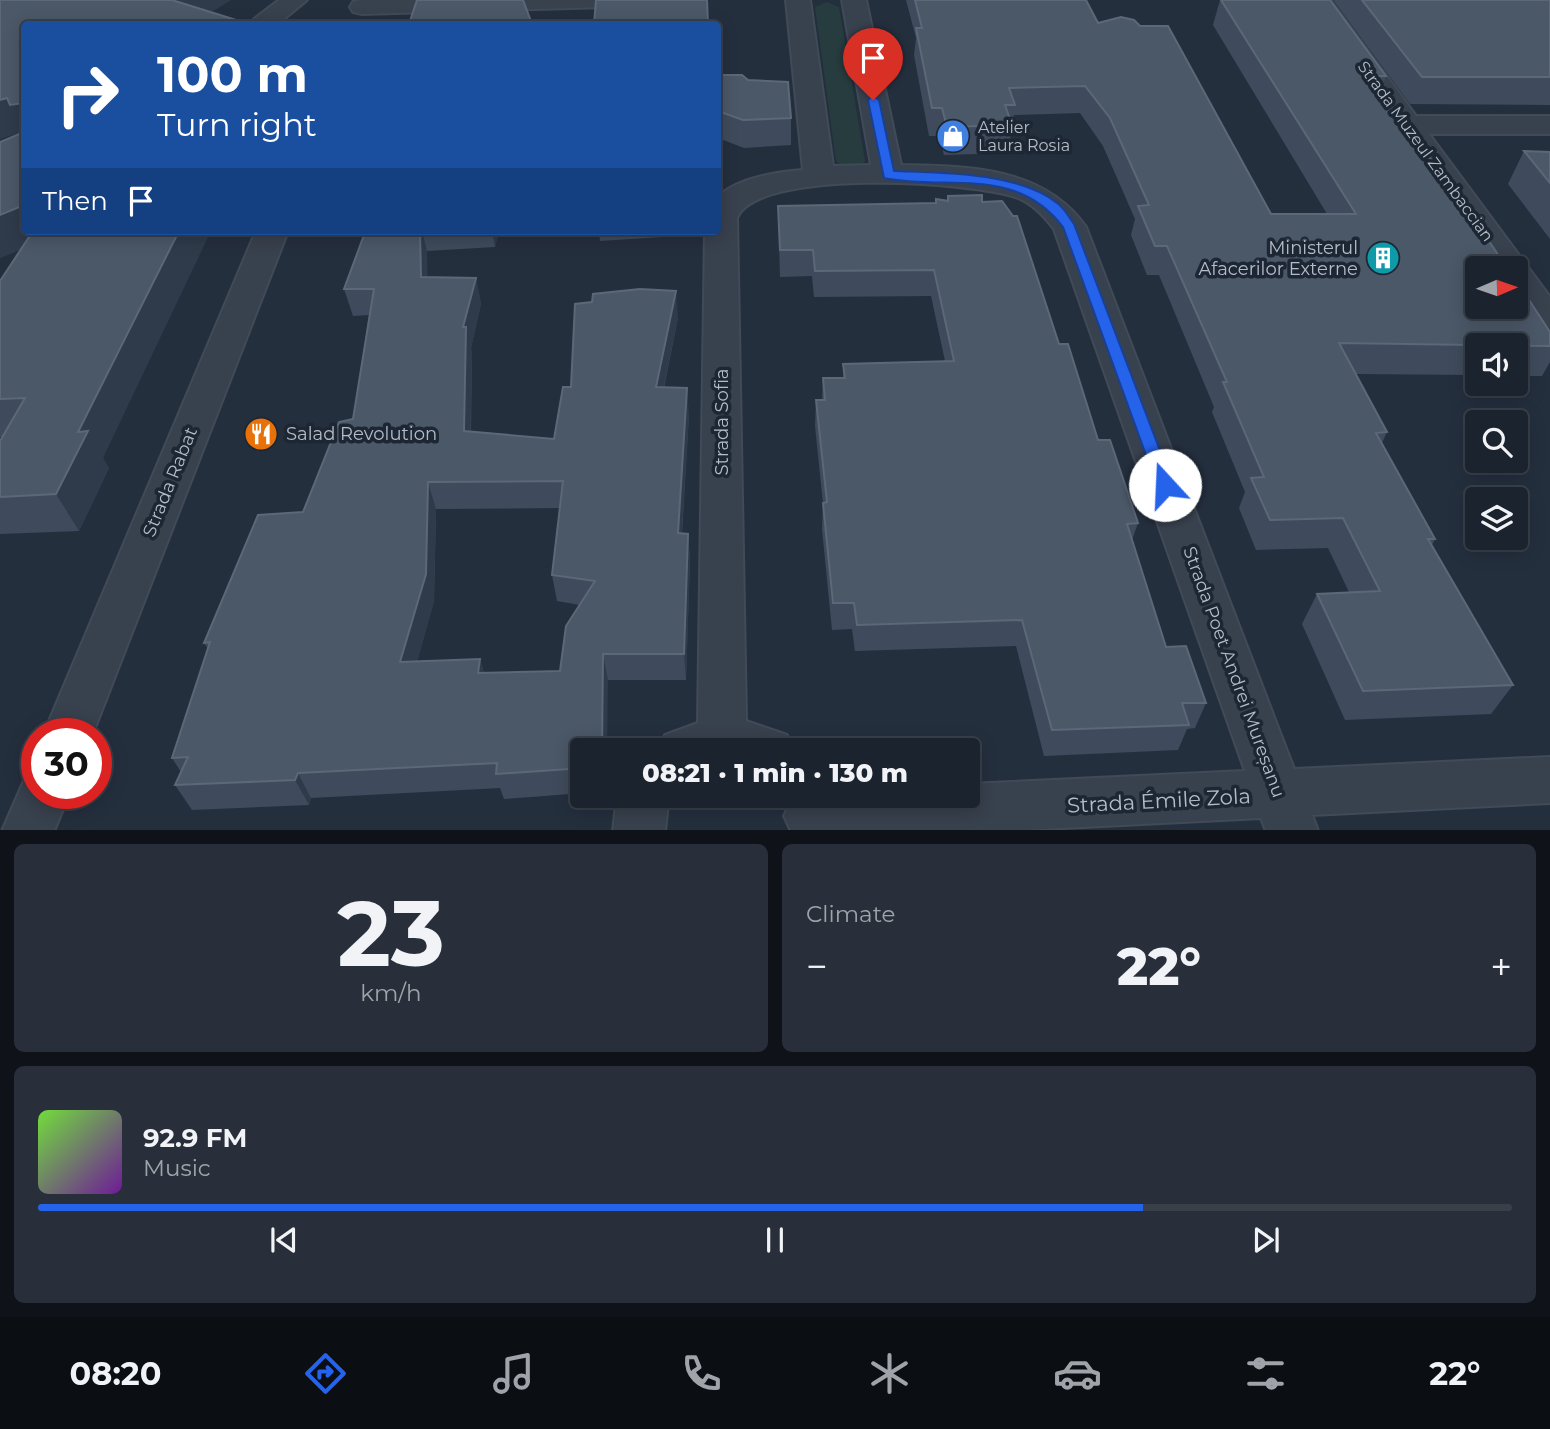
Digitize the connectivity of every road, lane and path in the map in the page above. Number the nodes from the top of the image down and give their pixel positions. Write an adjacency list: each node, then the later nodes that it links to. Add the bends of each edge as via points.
1 (295, 0): 7 (street)
2 (607, 0): 6 (street)
3 (798, 0): 11 (street)
4 (854, 0): 10 (street)
5 (1317, 0): 8 (street, Strada Muzeul Zambaccian)
6 (361, 10)
7 (266, 21)
8 (1409, 125): 9 (street); 15 (street, Strada Muzeul Zambaccian)
9 (1550, 125)
10 (888, 175): 11 (street, Strada Poet Andrei Mureșanu); 22 (street, Strada Poet Andrei Mureșanu, via 971,178 1020,189 1054,206 1070,227)
11 (819, 177): 12 (street, Strada Sofia, via 752,190 735,197)
12 (721, 217)
13 (270, 235): 18 (street, Strada Rabat)
14 (719, 235): 19 (street, Strada Sofia)
15 (1502, 256)
16 (1528, 291): 17 (street)
17 (1550, 323)
18 (74, 718)
19 (702, 738)
20 (1550, 780): 22 (street, Strada Émile Zola)
21 (37, 809): 24 (street)
22 (1286, 813): 23 (street, Strada Émile Zola)
23 (808, 814)
24 (28, 830)

